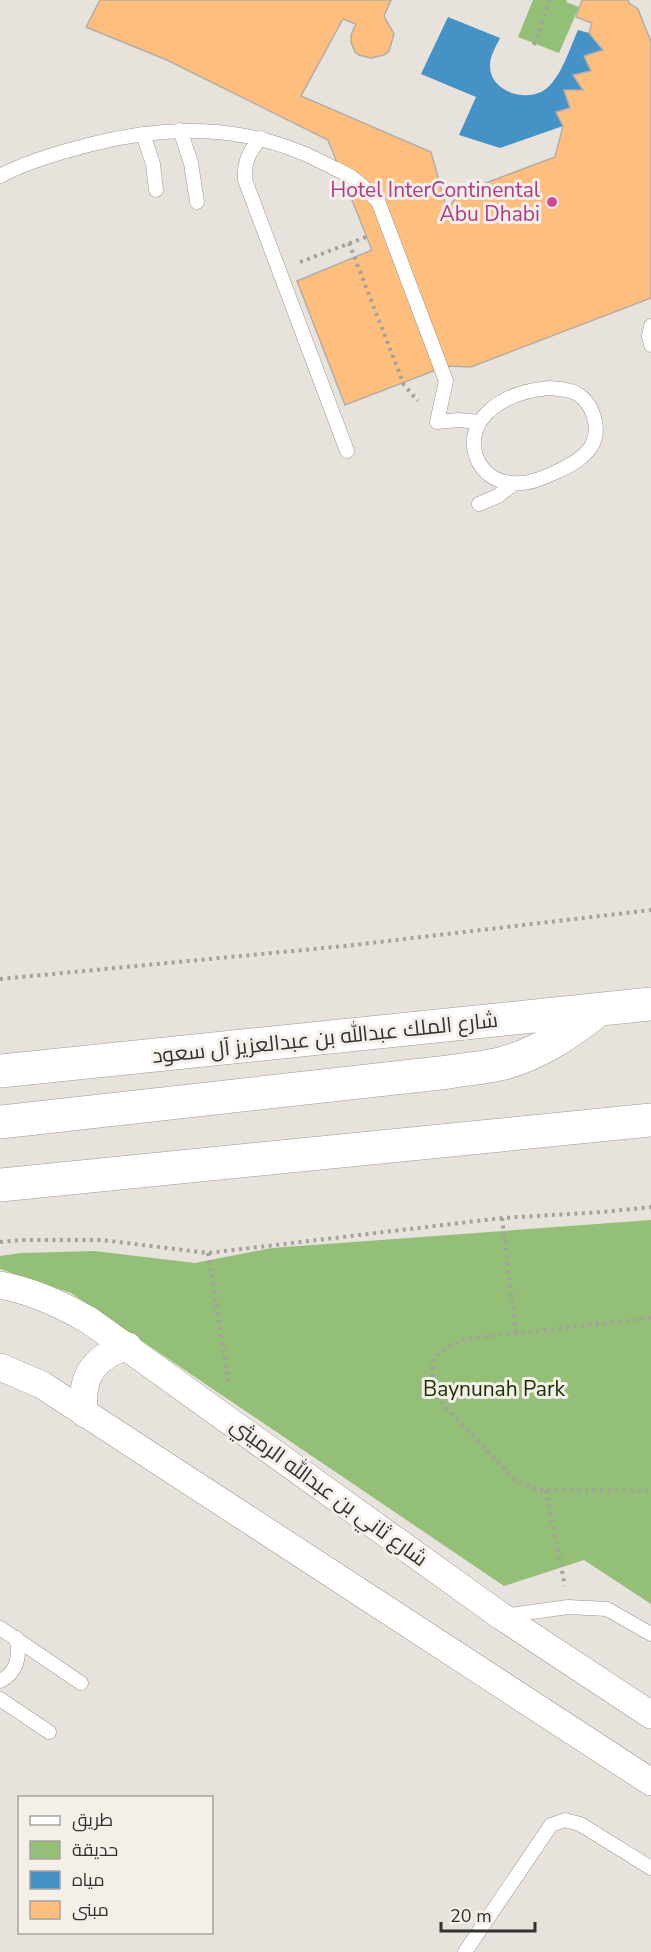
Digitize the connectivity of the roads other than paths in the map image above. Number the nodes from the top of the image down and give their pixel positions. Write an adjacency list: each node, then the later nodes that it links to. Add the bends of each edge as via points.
1 (180, 130): 2 (lane); 3 (lane); 6 (lane)
2 (143, 134): 4 (lane, via 61,152); 5 (lane)
3 (261, 138): 9 (lane, via 312,157 355,180 378,201 446,381 437,422); 10 (lane, via 247,157 245,180)
4 (0, 176)
5 (156, 190)
6 (198, 202)
7 (651, 326): 8 (lane)
8 (651, 345)
9 (479, 422): 11 (lane, via 473,444 478,462 490,476); 11 (lane, via 506,400 549,388 575,393 592,411 595,434 583,456 546,476)
10 (347, 451)
11 (513, 484): 12 (lane)
12 (479, 504)
13 (651, 1004): 14 (main road, شارع الملك عبدالله بن عبدالعزيز آل سعود)
14 (600, 1009): 15 (main road, شارع الملك عبدالله بن عبدالعزيز آل سعود); 17 (main road, via 570,1032 532,1053 501,1064)
15 (0, 1071)
16 (651, 1120): 18 (main road)
17 (0, 1122)
18 (0, 1185)
19 (0, 1285): 20 (street, شارع ثاني بن عبدالله الرميثي, via 67,1307)
20 (128, 1347): 22 (street, via 101,1359 91,1370 84,1391); 23 (street, شارع ثاني بن عبدالله الرميثي)
21 (0, 1367): 22 (street, via 42,1385)
22 (85, 1414): 32 (street)
23 (501, 1616): 25 (lane, via 568,1607 607,1609); 30 (street, شارع ثاني بن عبدالله الرميثي)
24 (0, 1628): 26 (lane)
25 (651, 1634)
26 (16, 1638): 27 (lane, via 16,1665); 28 (lane)
27 (0, 1681)
28 (81, 1683)
29 (0, 1699): 31 (lane)
30 (651, 1715)
31 (49, 1732)
32 (651, 1782)
33 (651, 1868): 34 (lane, via 580,1824 566,1820 551,1825)
34 (465, 1952)

